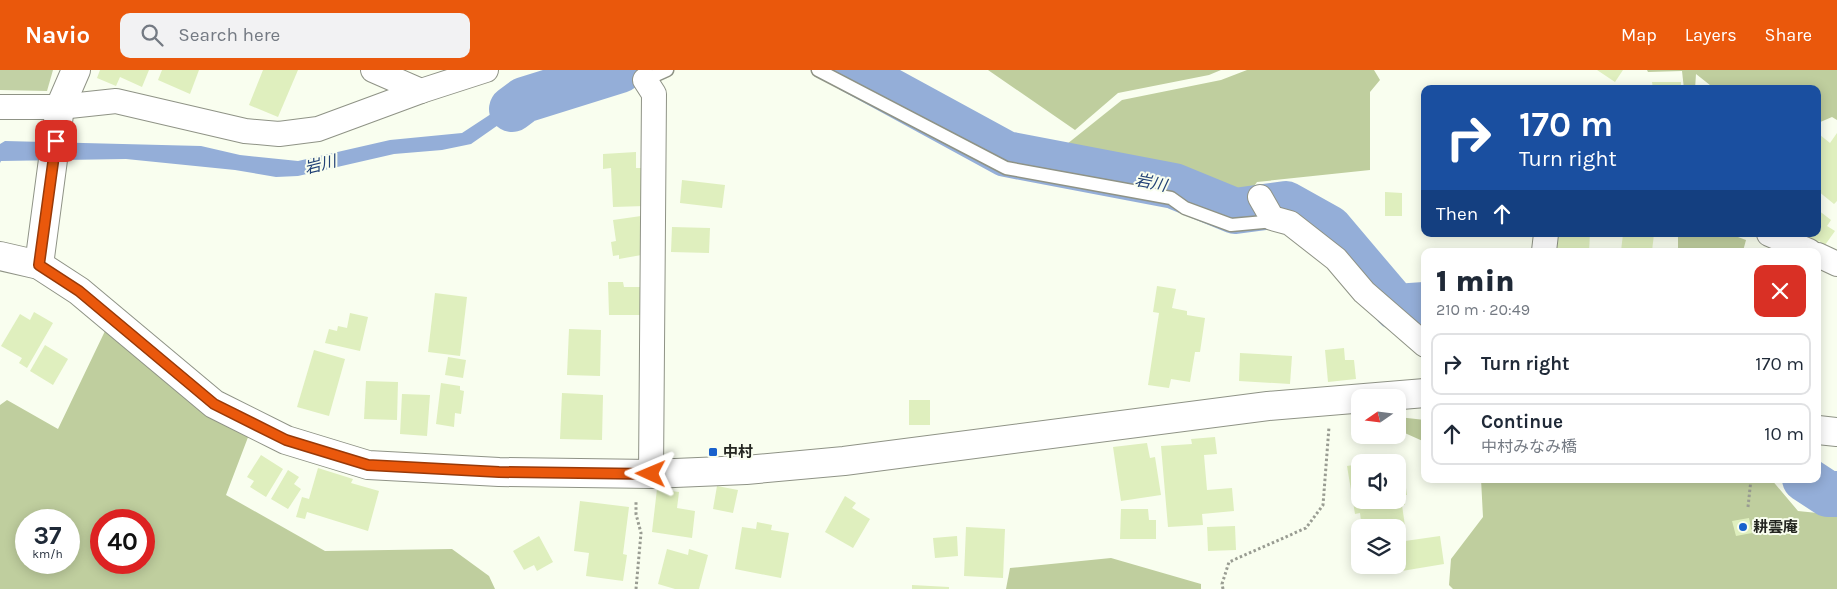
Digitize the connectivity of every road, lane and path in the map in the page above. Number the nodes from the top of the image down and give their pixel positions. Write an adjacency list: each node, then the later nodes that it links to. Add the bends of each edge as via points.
1 (76, 70): 9 (street)
2 (373, 70): 7 (street)
3 (486, 70): 7 (street)
4 (667, 70): 6 (lane)
5 (818, 70): 11 (lane, via 1006,168 1171,198 1185,208 1231,225)
6 (645, 80): 23 (street, via 654,94)
7 (421, 91): 9 (street, via 318,129 279,134 245,131 116,102)
8 (0, 107): 9 (street)
9 (59, 114): 14 (street)
10 (1260, 197): 11 (street)
11 (1274, 220): 18 (street, via 1290,223 1336,259 1364,292)
12 (1776, 237): 13 (street)
13 (1802, 248)
14 (41, 252): 15 (street); 23 (street, via 86,297 214,404 286,440 368,465 499,472)
15 (0, 256)
16 (1821, 256): 17 (street)
17 (1837, 264)
18 (1421, 342)
19 (1421, 393): 20 (street)
20 (1332, 399): 23 (street, via 844,461 746,470); 27 (path, via 1324,505 1306,528 1229,562)
21 (1821, 430): 22 (street)
22 (1837, 432)
23 (644, 474): 26 (path, via 636,514 641,533)
24 (1751, 483): 25 (path)
25 (1748, 507)
26 (636, 589)
27 (1223, 589)

